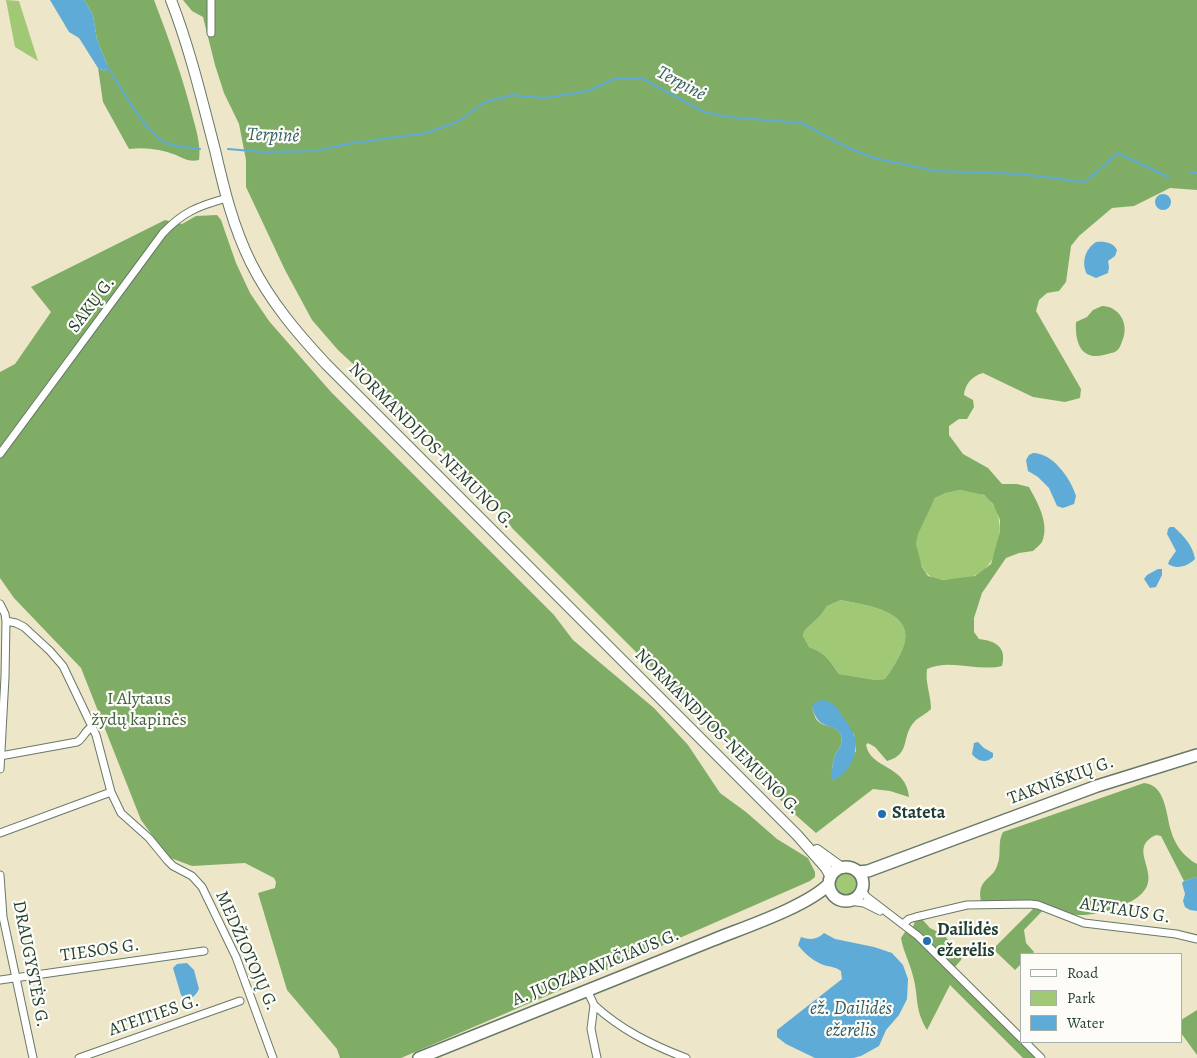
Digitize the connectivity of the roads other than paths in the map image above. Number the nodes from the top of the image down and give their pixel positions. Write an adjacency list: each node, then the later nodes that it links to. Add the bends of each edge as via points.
1 (171, 0): 4 (main road, NORMANDIJOS-NEMUNO G., via 198,84)
2 (211, 0): 3 (street)
3 (211, 33)
4 (227, 198): 5 (street, SAKŲ G., via 191,210 163,234); 15 (main road, NORMANDIJOS-NEMUNO G., via 252,264 278,307 308,345)
5 (0, 454)
6 (0, 604): 7 (street)
7 (6, 621): 8 (street); 9 (street, MEDŽIOTOJŲ G., via 24,627 58,659)
8 (2, 676): 11 (street)
9 (92, 727): 11 (street, via 77,742); 13 (street, MEDŽIOTOJŲ G.)
10 (1197, 755): 16 (main road, TAKNIŠKIŲ G., via 1097,786)
11 (0, 756): 12 (street)
12 (0, 769)
13 (112, 792): 14 (street); 38 (street, MEDŽIOTOJŲ G., via 121,813 173,866 192,876 202,887 236,957)
14 (0, 833)
15 (797, 835): 17 (main road, NORMANDIJOS-NEMUNO G.); 20 (main road, NORMANDIJOS-NEMUNO G., via 826,868)
16 (939, 846): 18 (main road); 21 (main road, via 870,876)
17 (842, 868): 18 (main road); 20 (main road)
18 (858, 872): 21 (main road)
19 (0, 875): 29 (street, DRAUGYSTĖS G., via 3,917)
20 (830, 880): 22 (main road); 24 (main road, A. JUOZAPAVIČIAUS G., via 822,891)
21 (862, 887): 23 (main road, via 859,895); 25 (street, via 867,897)
22 (834, 896): 23 (main road); 24 (main road, A. JUOZAPAVIČIAUS G.)
23 (849, 901): 25 (street, via 864,903)
24 (786, 909): 31 (main road, A. JUOZAPAVIČIAUS G.)
25 (894, 918): 26 (street)
26 (903, 924): 27 (street, ALYTAUS G., via 916,917 967,906 1022,904 1038,905 1084,923); 34 (street)
27 (1197, 939)
28 (204, 951): 29 (street, TIESOS G.)
29 (16, 978): 30 (street, TIESOS G.); 36 (street, DRAUGYSTĖS G.)
30 (0, 980)
31 (588, 992): 33 (street); 39 (main road, A. JUOZAPAVIČIAUS G.)
32 (240, 1001): 37 (street, ATEITIES G.)
33 (594, 1004): 40 (street, via 591,1029); 41 (street, via 640,1039)
34 (1020, 1037)
35 (1026, 1043): 42 (street)
36 (32, 1058)
37 (79, 1058)
38 (274, 1058)
39 (419, 1058)
40 (597, 1058)
41 (686, 1058)
42 (1041, 1058)

